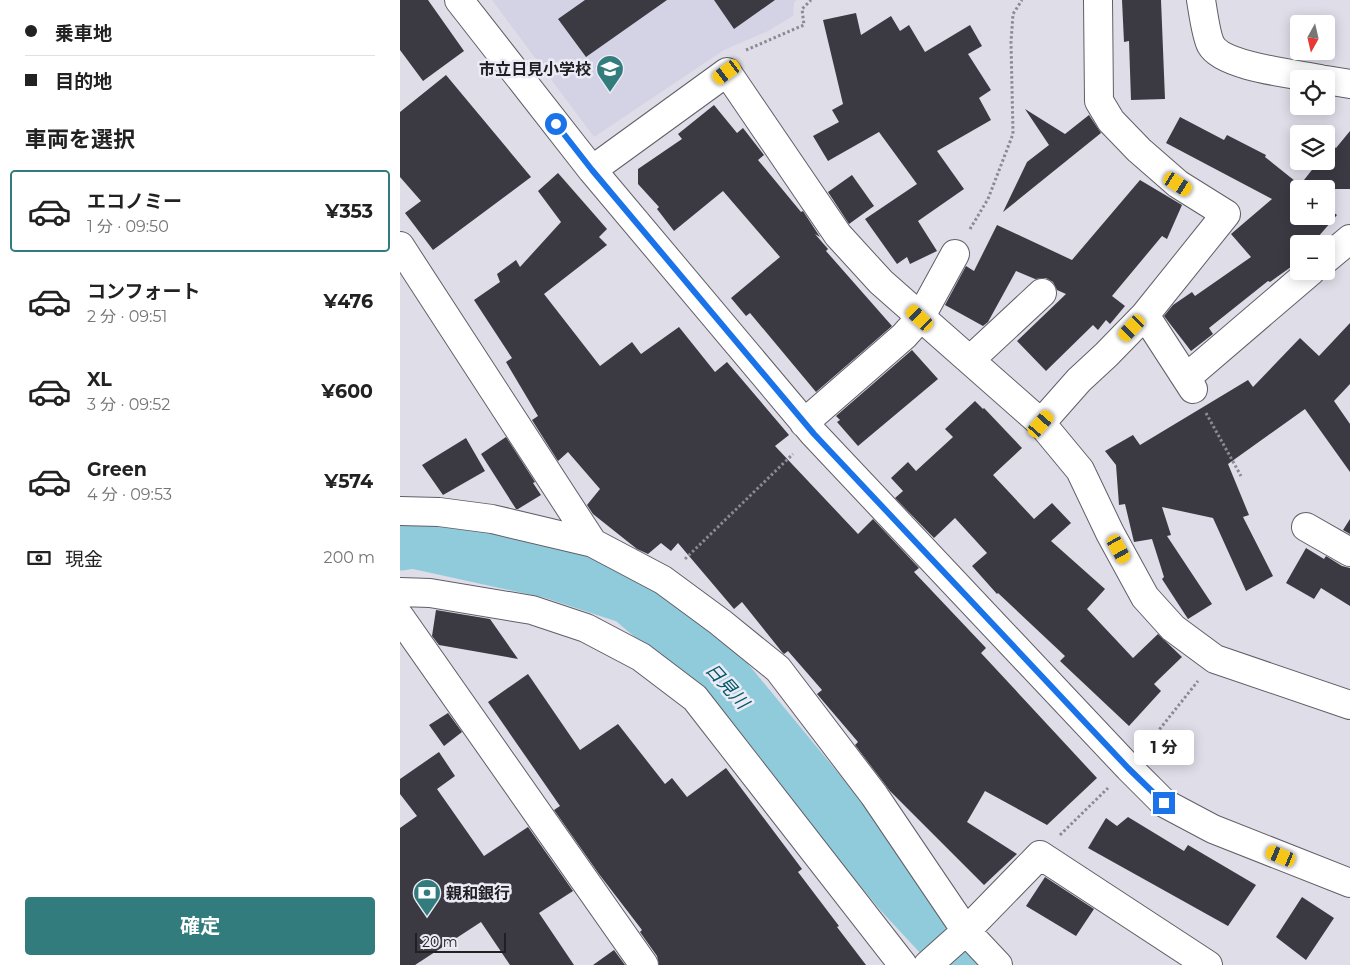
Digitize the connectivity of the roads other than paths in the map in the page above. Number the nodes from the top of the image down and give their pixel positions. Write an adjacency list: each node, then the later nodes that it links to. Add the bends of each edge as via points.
1 (460, 0): 7 (street)
2 (1098, 0): 14 (street, via 1100,101 1111,121 1178,184 1226,214)
3 (1201, 0): 4 (street, via 1212,46 1225,58)
4 (1290, 74)
5 (1335, 82): 6 (street)
6 (1350, 84)
7 (592, 170): 15 (street, via 727,72 838,235); 18 (street)
8 (1350, 239): 10 (street)
9 (400, 246): 21 (street)
10 (1335, 252)
11 (955, 254): 15 (street)
12 (1301, 280): 14 (street, via 1189,383)
13 (1042, 293): 16 (street)
14 (1145, 315): 17 (street, via 1079,380)
15 (920, 318): 16 (street); 18 (street)
16 (970, 360): 17 (street)
17 (1041, 424): 25 (street, via 1080,470 1145,597 1173,628 1215,659)
18 (809, 428): 26 (street, via 1164,803 1212,829)
19 (400, 511): 21 (street, via 492,519)
20 (1306, 527): 22 (street)
21 (593, 544): 27 (street, via 663,580 778,669 874,795)
22 (1350, 552)
23 (400, 592): 29 (street, via 532,610 586,628 641,657 695,698)
24 (400, 617): 28 (street)
25 (1350, 705)
26 (1350, 883)
27 (966, 931): 30 (street); 31 (street); 32 (street, via 1040,855)
28 (644, 965)
29 (903, 965)
30 (928, 965)
31 (998, 965)
32 (1208, 965)

